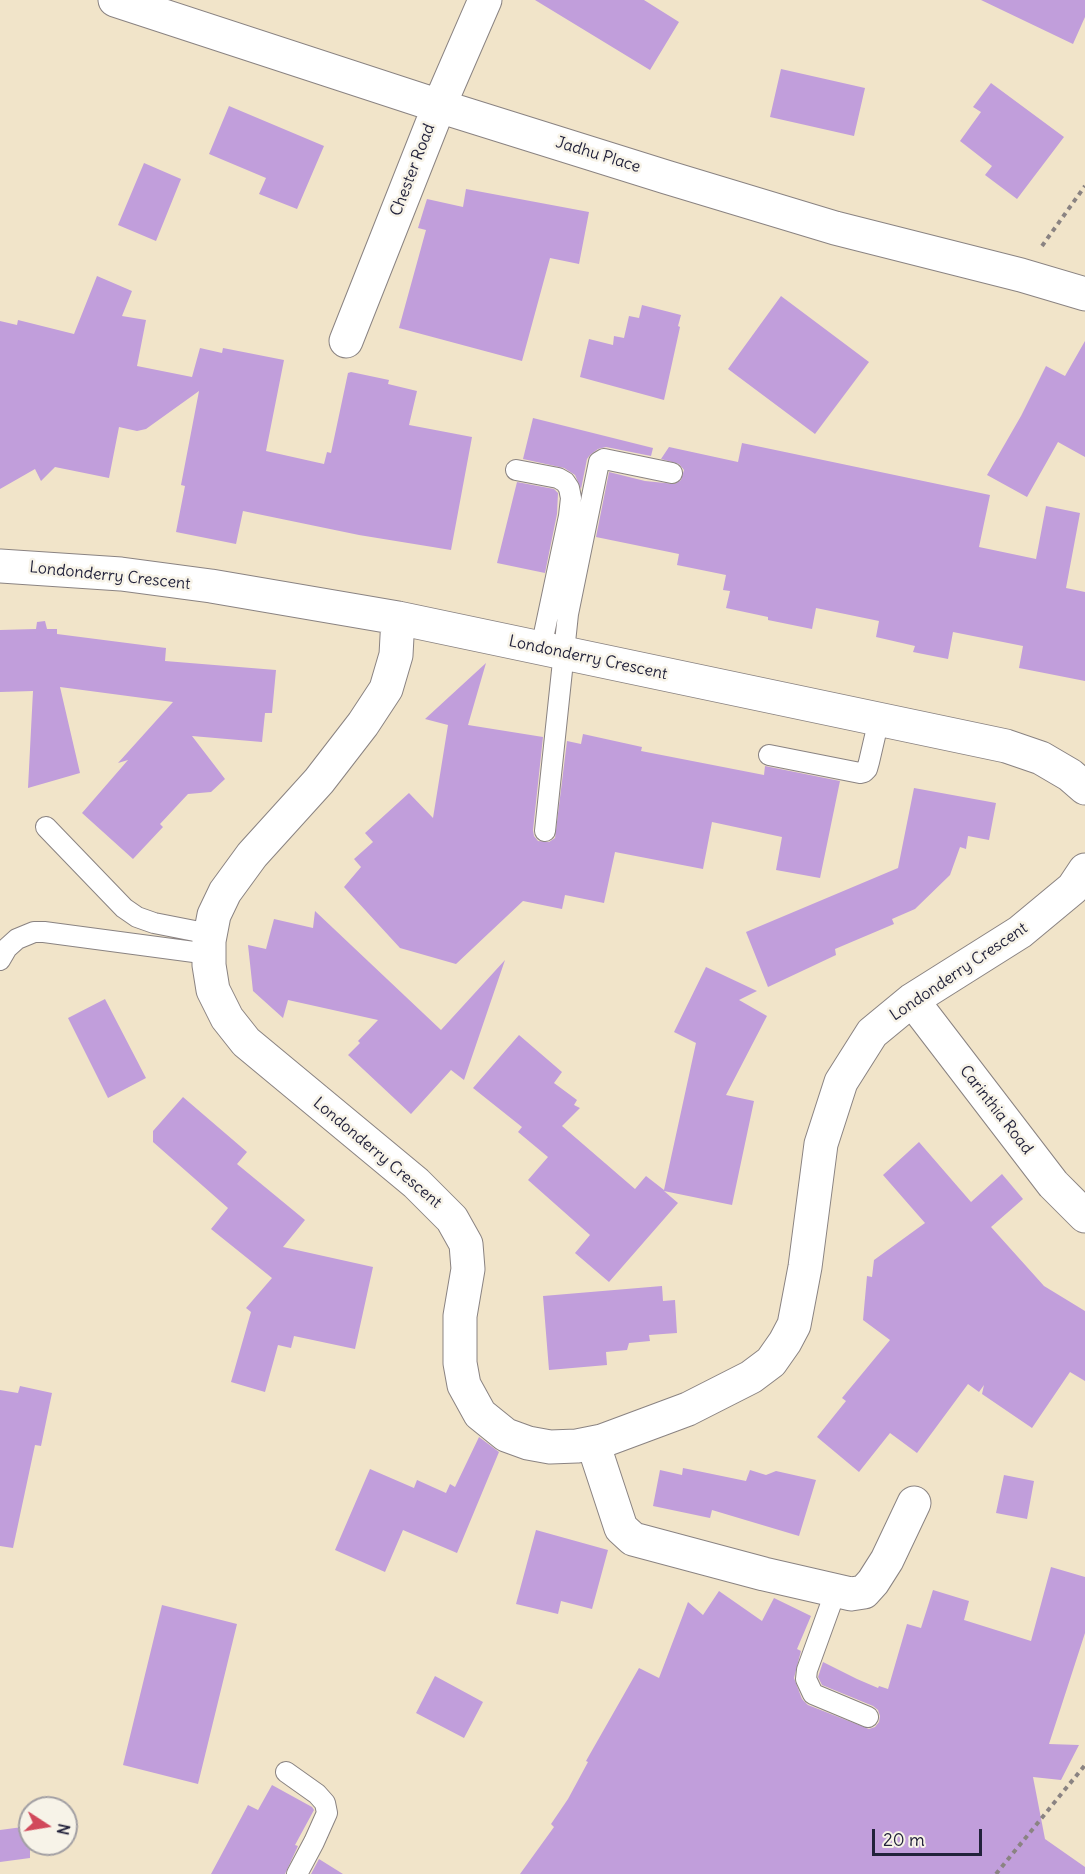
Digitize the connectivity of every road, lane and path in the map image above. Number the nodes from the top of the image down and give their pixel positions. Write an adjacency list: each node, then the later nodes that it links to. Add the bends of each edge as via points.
1 (116, 0): 3 (street, Jadhu Place)
2 (484, 0): 3 (street, Chester Road)
3 (439, 106): 5 (street, Jadhu Place, via 835,228); 7 (street, Chester Road)
4 (1085, 186): 5 (path)
5 (1021, 274): 6 (street, Jadhu Place)
6 (1085, 294)
7 (346, 341)
8 (516, 470): 12 (lane, via 558,477 569,488)
9 (672, 473): 12 (lane, via 600,460 568,614)
10 (0, 566): 11 (street, Londonderry Crescent, via 121,574)
11 (398, 618): 12 (street, Londonderry Crescent); 19 (street, Londonderry Crescent, via 396,655 386,689 319,781 252,855 225,892 214,915)
12 (553, 651): 13 (street, Londonderry Crescent); 17 (lane)
13 (879, 719): 14 (lane, via 870,762 864,772); 15 (street, Londonderry Crescent, via 1006,746 1041,758)
14 (769, 755)
15 (1085, 788)
16 (46, 827): 19 (lane, via 124,908 137,917)
17 (545, 831)
18 (1085, 870): 21 (street, Londonderry Crescent, via 1072,888 1020,932)
19 (210, 944): 20 (lane, via 34,932 17,939); 23 (street, Londonderry Crescent, via 213,990 227,1018 246,1042 416,1183 452,1218 466,1244 468,1269 460,1316 460,1363 464,1385 480,1414 506,1435 528,1443 550,1447)
20 (0, 960)
21 (912, 1000): 22 (street, Carinthia Road, via 1053,1184); 23 (street, Londonderry Crescent, via 872,1033 841,1082 821,1144 794,1325 771,1362 751,1377 688,1409)
22 (1084, 1214)
23 (593, 1443): 25 (street, via 621,1528 633,1539)
24 (914, 1503): 25 (street, via 887,1560 864,1592)
25 (836, 1590): 26 (lane, via 806,1679 813,1694)
26 (868, 1717)
27 (1085, 1765): 30 (path)
28 (286, 1772): 29 (lane, via 317,1794 325,1803 327,1814)
29 (297, 1874)
30 (996, 1874)

